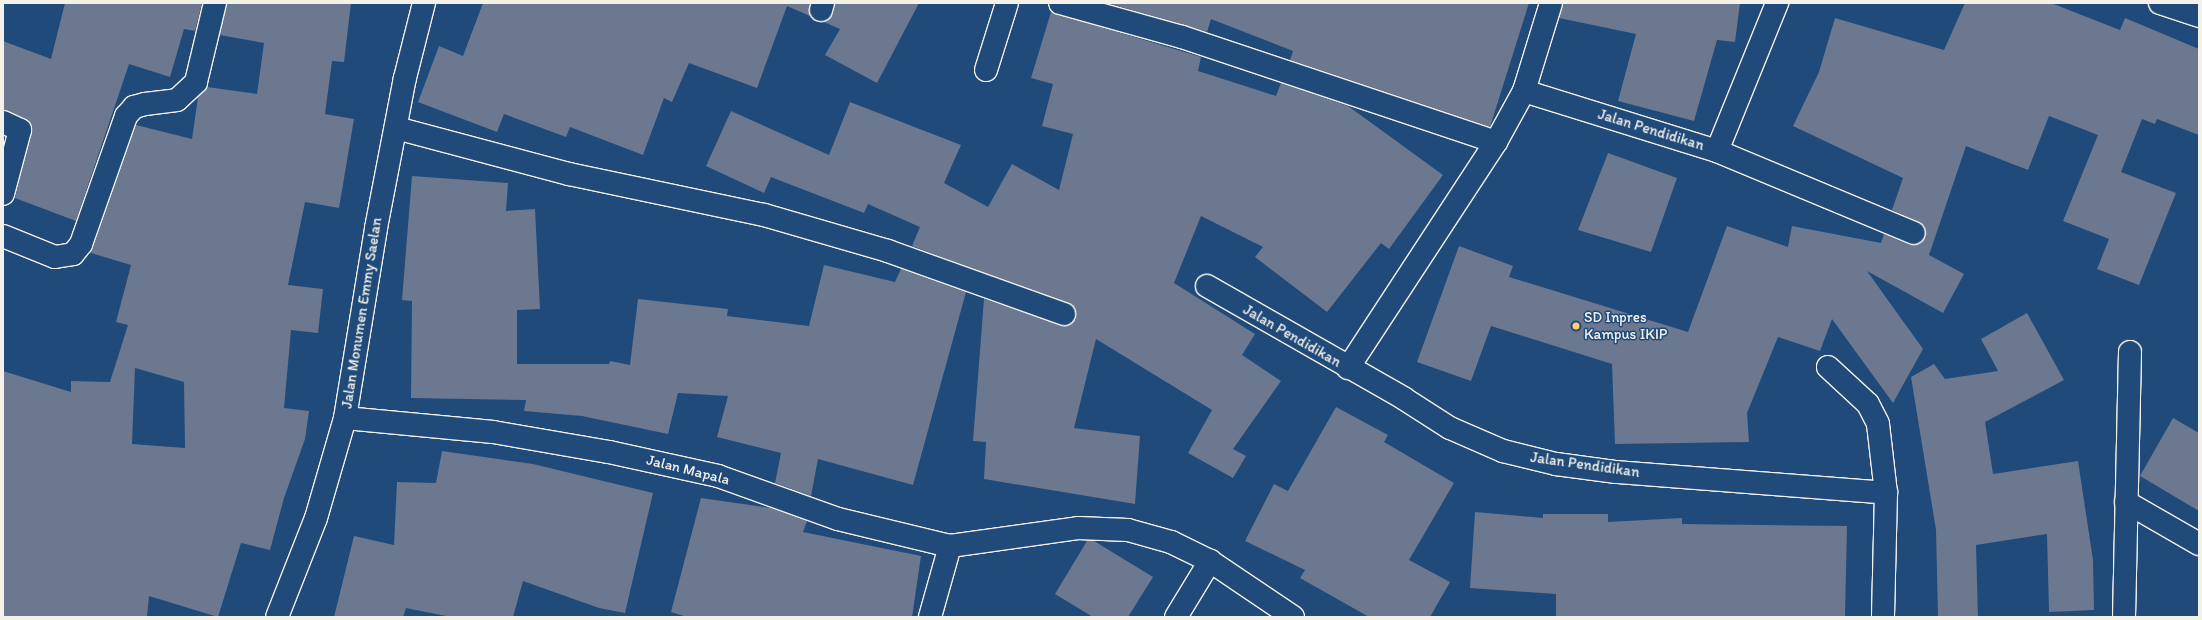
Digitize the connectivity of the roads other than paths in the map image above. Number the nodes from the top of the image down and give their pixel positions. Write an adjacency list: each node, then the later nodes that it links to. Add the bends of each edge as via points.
1 (215, 3): 17 (street, via 196,82 177,100 134,107 126,116 81,244 73,254 55,257)
2 (424, 3): 12 (street, Jalan Monumen Emmy Saelan)
3 (1006, 3): 9 (street)
4 (1060, 3): 13 (street, via 1182,36)
5 (1551, 3): 10 (street)
6 (1777, 3): 14 (street, Jalan Pendidikan)
7 (2160, 3): 8 (street)
8 (2199, 16)
9 (986, 70)
10 (1524, 91): 13 (street); 14 (street, Jalan Pendidikan)
11 (3, 122): 15 (street, via 20,130)
12 (396, 128): 19 (street, via 576,176 764,215 888,251); 23 (street, Jalan Monumen Emmy Saelan)
13 (1496, 142): 21 (street)
14 (1717, 151): 16 (street)
15 (3, 194)
16 (1914, 233)
17 (3, 236)
18 (1207, 286): 21 (street, Jalan Pendidikan)
19 (1064, 314)
20 (2130, 352): 25 (street)
21 (1348, 368): 24 (street, Jalan Pendidikan, via 1474,440 1556,464)
22 (1828, 368): 24 (street, via 1868,404 1875,415)
23 (345, 418): 27 (street, Jalan Mapala, via 493,432 609,452 718,476 838,519); 29 (street, Jalan Monumen Emmy Saelan, via 316,518)
24 (1886, 493): 33 (street)
25 (2126, 502): 26 (street); 34 (street)
26 (2199, 544)
27 (950, 546): 28 (street, via 1106,527 1171,542); 30 (street)
28 (1210, 561): 31 (street); 32 (street)
29 (277, 617)
30 (930, 617)
31 (1176, 617)
32 (1292, 617)
33 (1883, 617)
34 (2124, 617)

